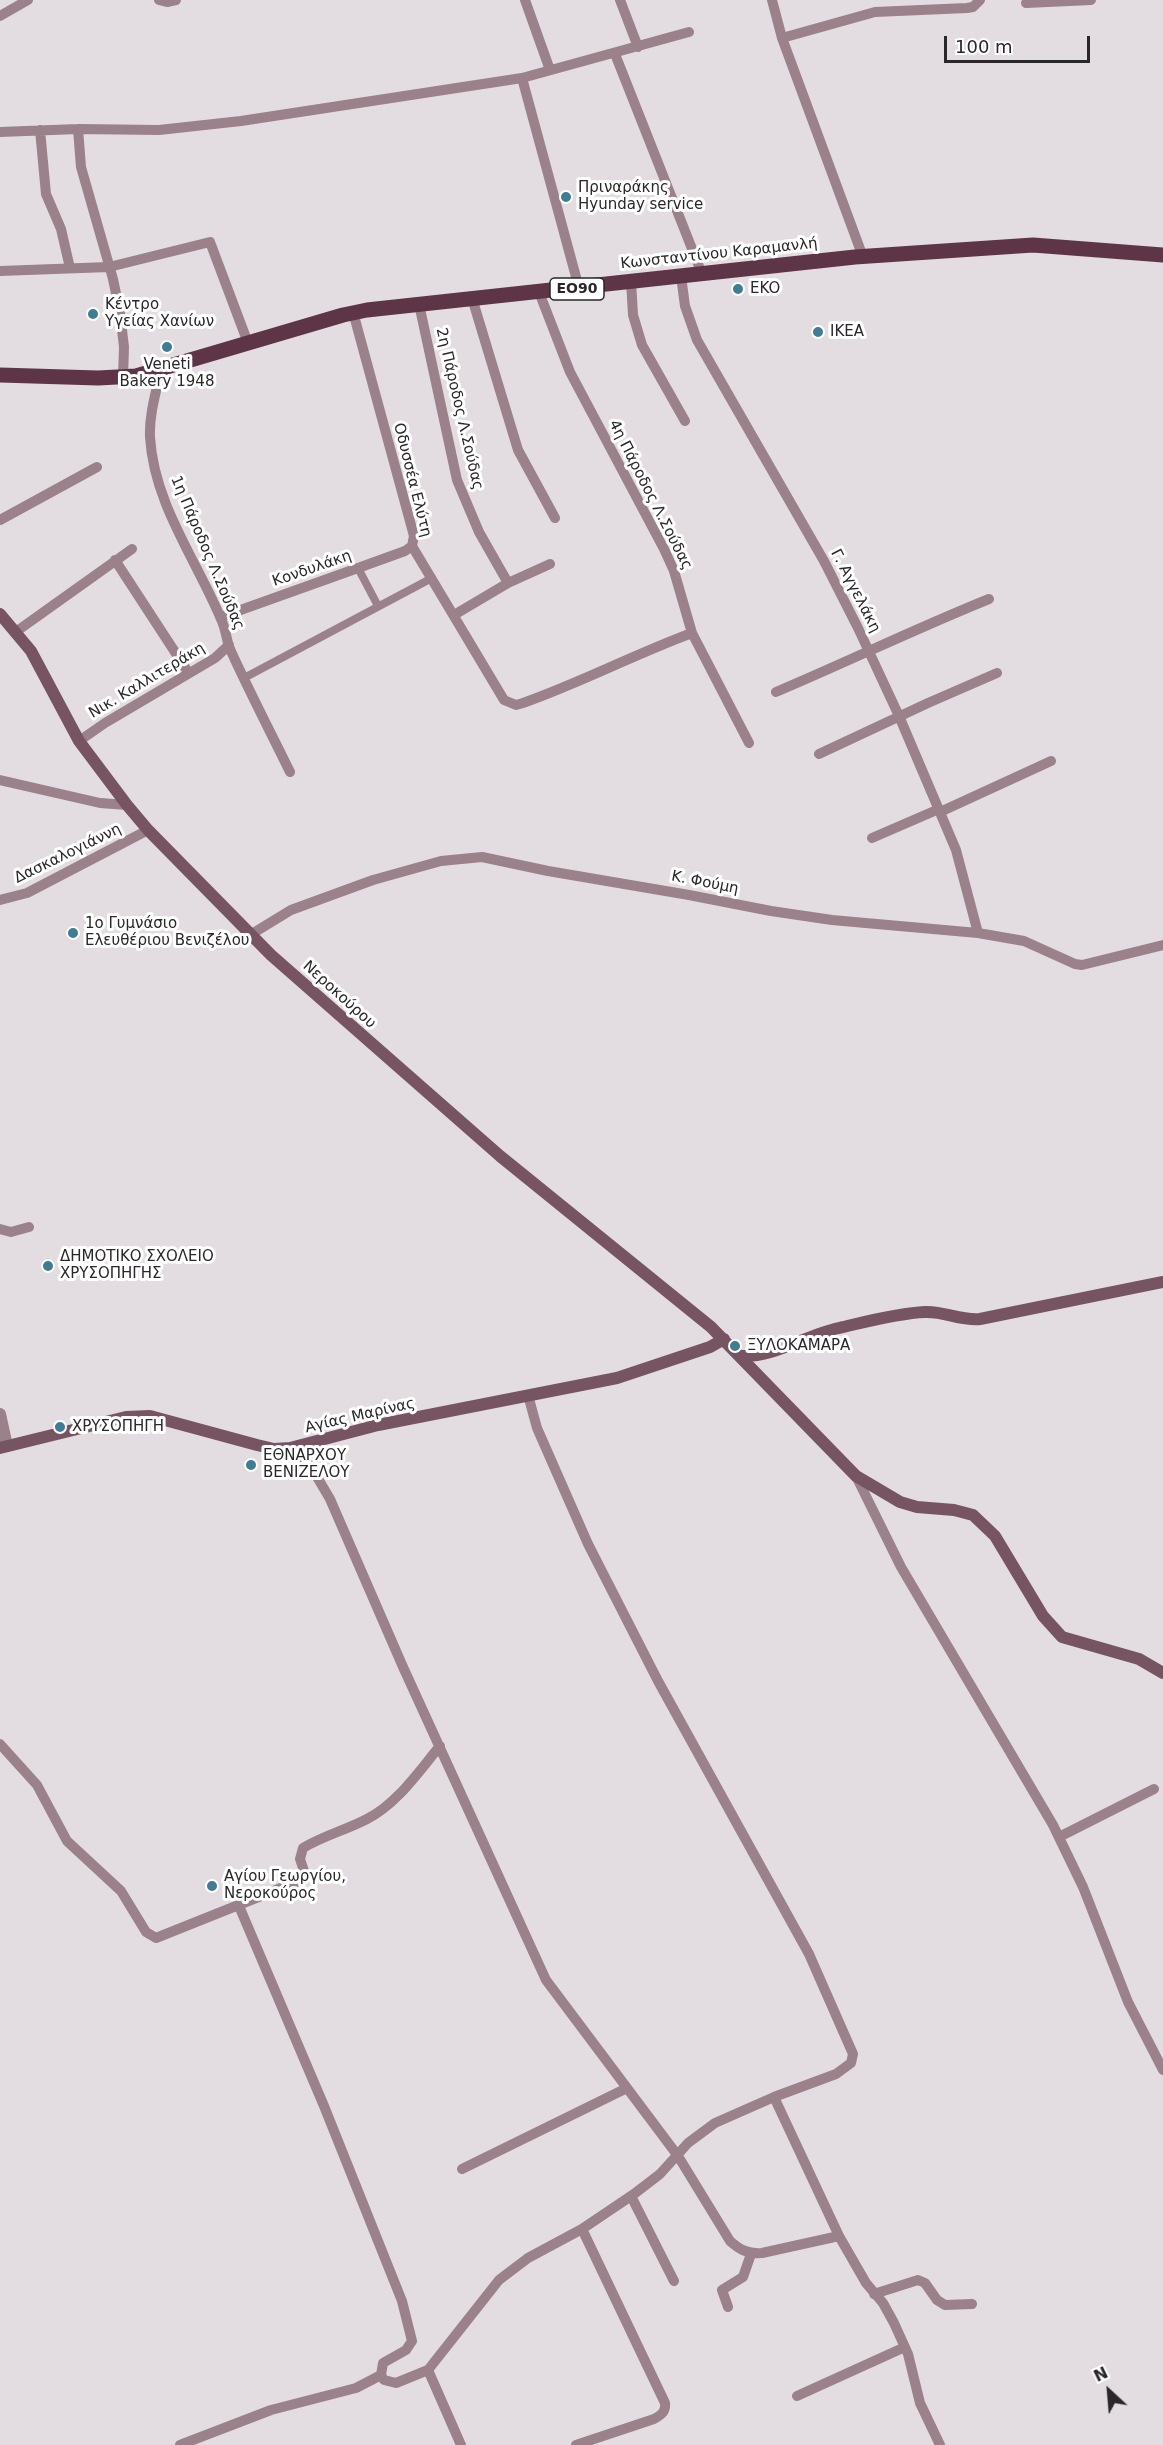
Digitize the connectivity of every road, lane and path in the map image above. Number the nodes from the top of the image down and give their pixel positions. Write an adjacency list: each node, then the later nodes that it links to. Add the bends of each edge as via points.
1 (28, 0): 10 (street)
2 (159, 0): 3 (street)
3 (176, 0)
4 (525, 0): 15 (street)
5 (620, 0): 13 (street)
6 (772, 0): 12 (street)
7 (980, 0): 12 (street, via 967,8 874,12)
8 (1091, 0): 9 (street)
9 (1026, 3)
10 (0, 16)
11 (688, 32): 13 (street)
12 (782, 38): 21 (street)
13 (638, 47): 14 (street)
14 (615, 54): 15 (street); 25 (street)
15 (550, 69): 16 (street)
16 (522, 78): 17 (street, via 241,121 159,130); 28 (street)
17 (78, 129): 18 (street); 22 (street, via 81,166)
18 (40, 130): 19 (street); 23 (street, via 46,194 61,229)
19 (0, 132)
20 (1163, 255): 21 (main road, Κωνσταντίνου Καραμανλή / ΕΟ90, via 1033,245)
21 (863, 257): 25 (main road, Κωνσταντίνου Καραμανλή / ΕΟ90)
22 (109, 267): 23 (street); 33 (street, via 210,242); 36 (street, via 120,313)
23 (70, 268): 24 (street)
24 (0, 271)
25 (702, 274): 26 (main road, Κωνσταντίνου Καραμανλή / ΕΟ90)
26 (681, 276): 27 (main road, Κωνσταντίνου Καραμανλή / ΕΟ90); 56 (street, Γ. Αγγελάκη, via 697,340 824,561)
27 (631, 281): 28 (main road, Κωνσταντίνου Καραμανλή / ΕΟ90); 37 (street, via 635,327)
28 (579, 288): 29 (main road, Κωνσταντίνου Καραμανλή / ΕΟ90)
29 (539, 292): 30 (main road, Κωνσταντίνου Καραμανλή / ΕΟ90); 54 (street, 4η Πάροδος Λ.Σούδας, via 570,372 674,571)
30 (472, 298): 31 (main road, Κωνσταντίνου Καραμανλή / ΕΟ90); 39 (street, via 515,443)
31 (419, 304): 32 (main road, Κωνσταντίνου Καραμανλή / ΕΟ90); 47 (street, 2η Πάροδος Λ.Σούδας, via 457,480 479,532)
32 (353, 312): 33 (main road, Κωνσταντίνου Καραμανλή / ΕΟ90); 41 (street, Οδυσσέα Ελύτη, via 414,537)
33 (248, 343): 34 (main road, Κωνσταντίνου Καραμανλή / ΕΟ90)
34 (161, 370): 36 (main road, Κωνσταντίνου Καραμανλή / ΕΟ90); 52 (street, 1η Πάροδος Λ.Σούδας, via 150,427 160,489)
35 (0, 375): 36 (main road, Κωνσταντίνου Καραμανλή / ΕΟ90)
36 (123, 377)
37 (685, 420)
38 (97, 467): 40 (street)
39 (555, 518)
40 (0, 520)
41 (412, 546): 45 (street, Κονδυλάκη); 46 (street, Οδυσσέα Ελύτη)
42 (132, 549): 43 (street)
43 (115, 560): 53 (street); 57 (street)
44 (550, 564): 47 (street)
45 (358, 568): 49 (street); 52 (street, Κονδυλάκη)
46 (432, 578): 49 (street); 51 (street, Οδυσσέα Ελύτη)
47 (508, 583): 51 (street)
48 (989, 599): 56 (street)
49 (378, 606): 59 (street)
50 (0, 614): 53 (main road, Νεροκούρου)
51 (454, 615): 54 (street, Οδυσσέα Ελύτη, via 500,695 509,703 523,703 569,687)
52 (221, 617): 55 (street, 1η Πάροδος Λ.Σούδας)
53 (17, 631): 62 (main road, Νεροκούρου)
54 (692, 633): 63 (street, 4η Πάροδος Λ.Σούδας)
55 (229, 645): 57 (street, Νικ. Καλλιτεράκη); 59 (street, 1η Πάροδος Λ.Σούδας)
56 (870, 652): 60 (street); 61 (street, Γ. Αγγελάκη)
57 (188, 672): 62 (street, Νικ. Καλλιτεράκη)
58 (998, 673): 61 (street)
59 (244, 678): 66 (street, 1η Πάροδος Λ.Σούδας)
60 (776, 692)
61 (899, 716): 64 (street); 69 (street, Γ. Αγγελάκη)
62 (80, 741): 68 (main road, Νεροκούρου)
63 (749, 743)
64 (819, 754)
65 (1051, 761): 69 (street)
66 (290, 772)
67 (0, 780): 68 (street, via 90,801)
68 (127, 805): 70 (main road, Νεροκούρου)
69 (939, 810): 71 (street); 73 (street, Γ. Αγγελάκη, via 956,850)
70 (148, 830): 72 (street, Δασκαλογιάννη, via 27,893); 74 (main road, Νεροκούρου)
71 (872, 838)
72 (0, 900)
73 (978, 933): 74 (street, Κ. Φούμη, via 771,911 482,857 441,861 373,880 291,910); 75 (street, Κ. Φούμη, via 1024,941 1066,962 1082,965)
74 (250, 935): 79 (main road, Νεροκούρου, via 500,1156)
75 (1163, 945)
76 (29, 1227): 77 (street, via 11,1232)
77 (0, 1229)
78 (1163, 1282): 80 (main road, via 980,1320 925,1312 810,1335 759,1357)
79 (724, 1339): 80 (main road, Νεροκούρου); 81 (main road, Αγίας Μαρίνας, via 617,1378)
80 (742, 1356): 85 (main road, Νεροκούρου)
81 (528, 1395): 84 (main road, Αγίας Μαρίνας, via 378,1425); 94 (street, via 537,1428 588,1544 658,1681 809,1954 853,2054 851,2063 836,2074)
82 (0, 1414): 83 (street)
83 (4, 1447): 84 (main road, Αγίας Μαρίνας, via 138,1416 257,1445)
84 (290, 1448): 88 (street, via 321,1482)
85 (856, 1476): 86 (main road, Νεροκούρου, via 900,1502 973,1515 995,1536 1043,1616 1062,1637 1139,1659); 90 (street, via 901,1567)
86 (1163, 1673)
87 (0, 1744): 91 (street, via 37,1785 67,1841 121,1891 151,1937 162,1938)
88 (441, 1746): 91 (street, via 383,1809 303,1848 300,1859 305,1874 301,1880); 93 (street, via 546,1980)
89 (1154, 1789): 90 (street)
90 (1059, 1837): 92 (street, via 1128,2002)
91 (239, 1906): 107 (street, via 405,2309 412,2341 406,2350 383,2363)
92 (1162, 2065)
93 (627, 2088): 95 (street); 96 (street)
94 (774, 2097): 95 (street, via 715,2123 688,2143); 99 (street)
95 (678, 2156): 97 (street); 100 (street, via 730,2241)
96 (462, 2169)
97 (631, 2196): 98 (street); 101 (street)
98 (582, 2229): 106 (street, via 511,2269); 111 (street, via 666,2409 654,2419)
99 (839, 2236): 100 (street); 102 (street)
100 (751, 2254): 104 (street, via 743,2277 722,2290)
101 (674, 2281)
102 (874, 2294): 103 (street, via 918,2280 945,2305); 105 (street, via 889,2313)
103 (972, 2304)
104 (728, 2307)
105 (905, 2347): 108 (street); 112 (street, via 916,2392)
106 (428, 2370): 107 (street, via 396,2383); 110 (street)
107 (381, 2375): 109 (street, via 356,2388 271,2410)
108 (797, 2396)
109 (180, 2445)
110 (461, 2445)
111 (576, 2445)
112 (940, 2445)

